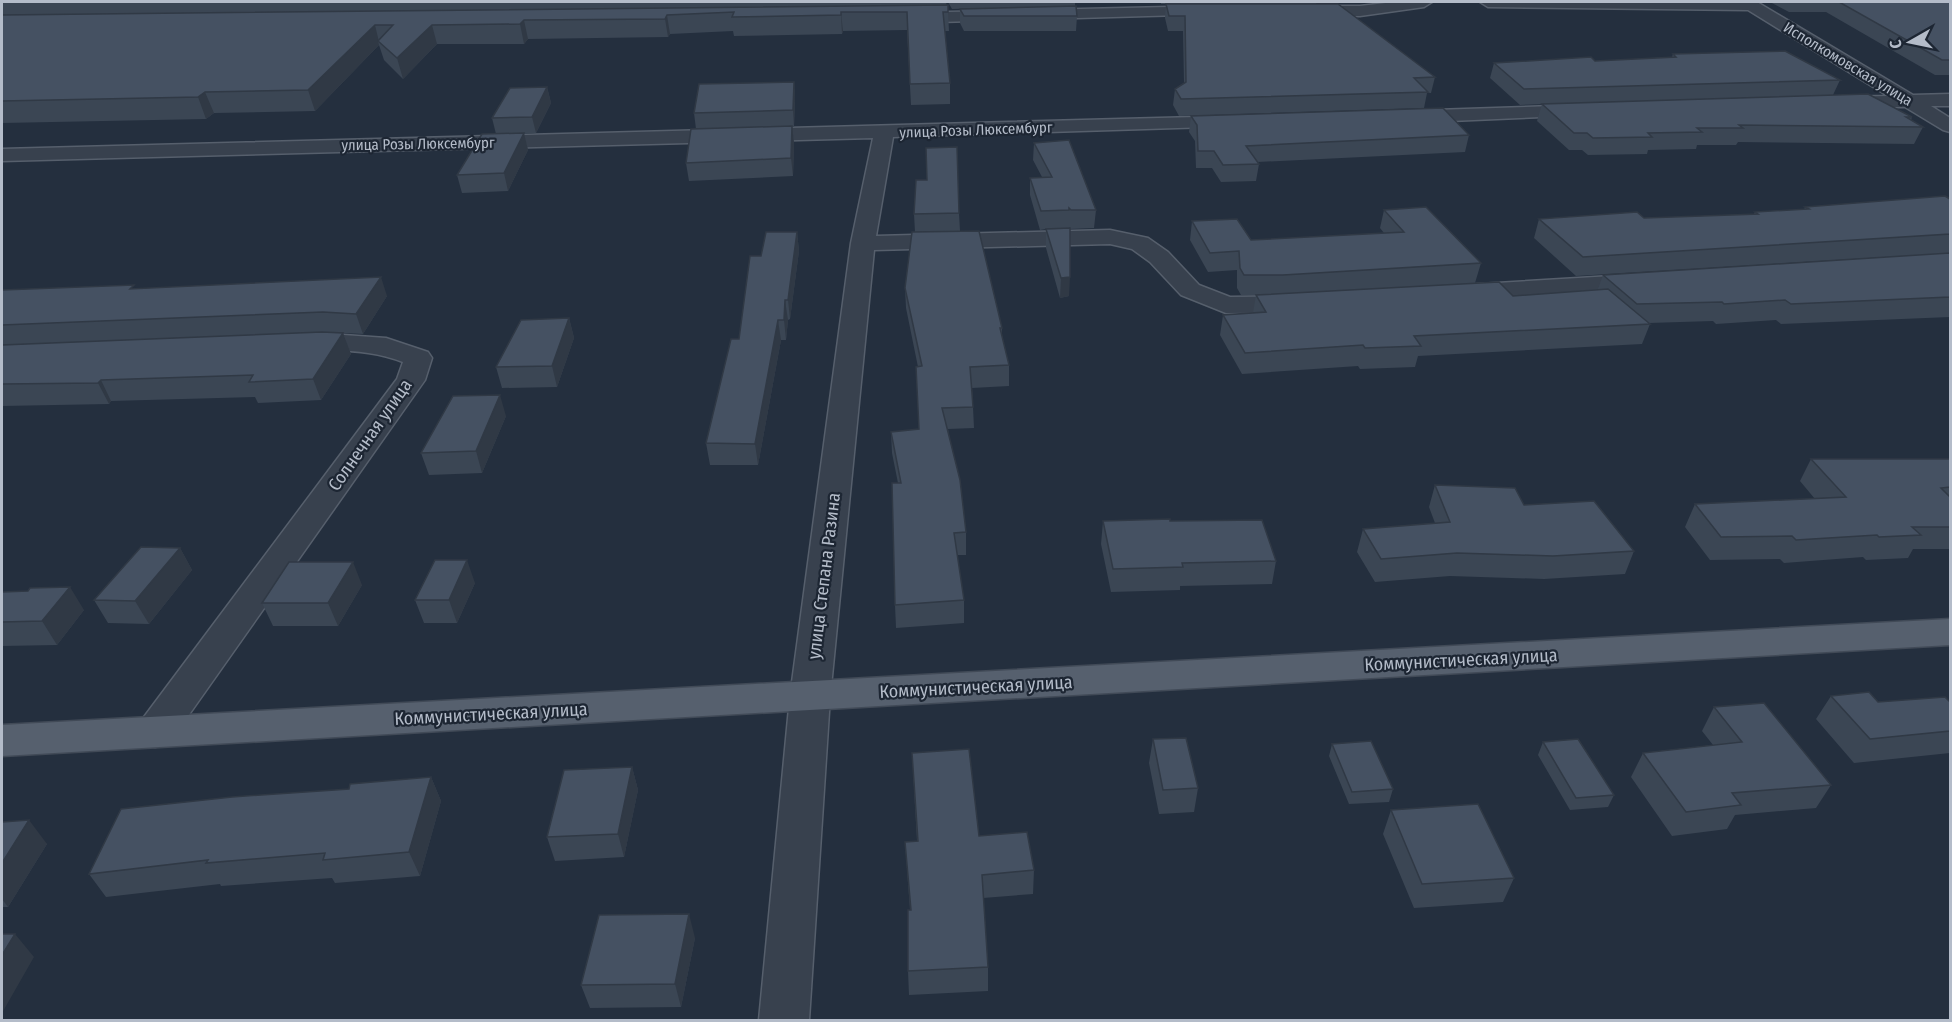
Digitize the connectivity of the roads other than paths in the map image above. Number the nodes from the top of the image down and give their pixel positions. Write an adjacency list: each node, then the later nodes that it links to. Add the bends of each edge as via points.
1 (1424, 2): 5 (street, via 1360,11)
2 (1488, 2): 3 (street)
3 (1749, 3): 8 (street, Исполкомовская улица)
4 (1232, 11): 6 (street)
5 (1290, 11)
6 (890, 18)
7 (1950, 99): 8 (street)
8 (1909, 101): 9 (street); 13 (street, Исполкомовская улица)
9 (1814, 104)
10 (1599, 110): 11 (street)
11 (1384, 117)
12 (1253, 121): 14 (street, улица Розы Люксембург)
13 (1950, 126)
14 (884, 133): 15 (street, улица Розы Люксембург); 16 (street, улица Степана Разина)
15 (2, 155)
16 (863, 243): 19 (street, via 1110,237 1140,243 1190,290 1226,304); 22 (street, улица Степана Разина)
17 (1671, 280): 18 (street)
18 (1446, 295)
19 (1327, 302)
20 (271, 345): 23 (street, Солнечная улица, via 330,342 386,346 418,357 411,380)
21 (1950, 632): 22 (main road, Коммунистическая улица)
22 (810, 697): 23 (main road, Коммунистическая улица); 25 (street, улица Степана Разина)
23 (155, 732): 24 (main road, Коммунистическая улица)
24 (2, 741)
25 (784, 1020)

